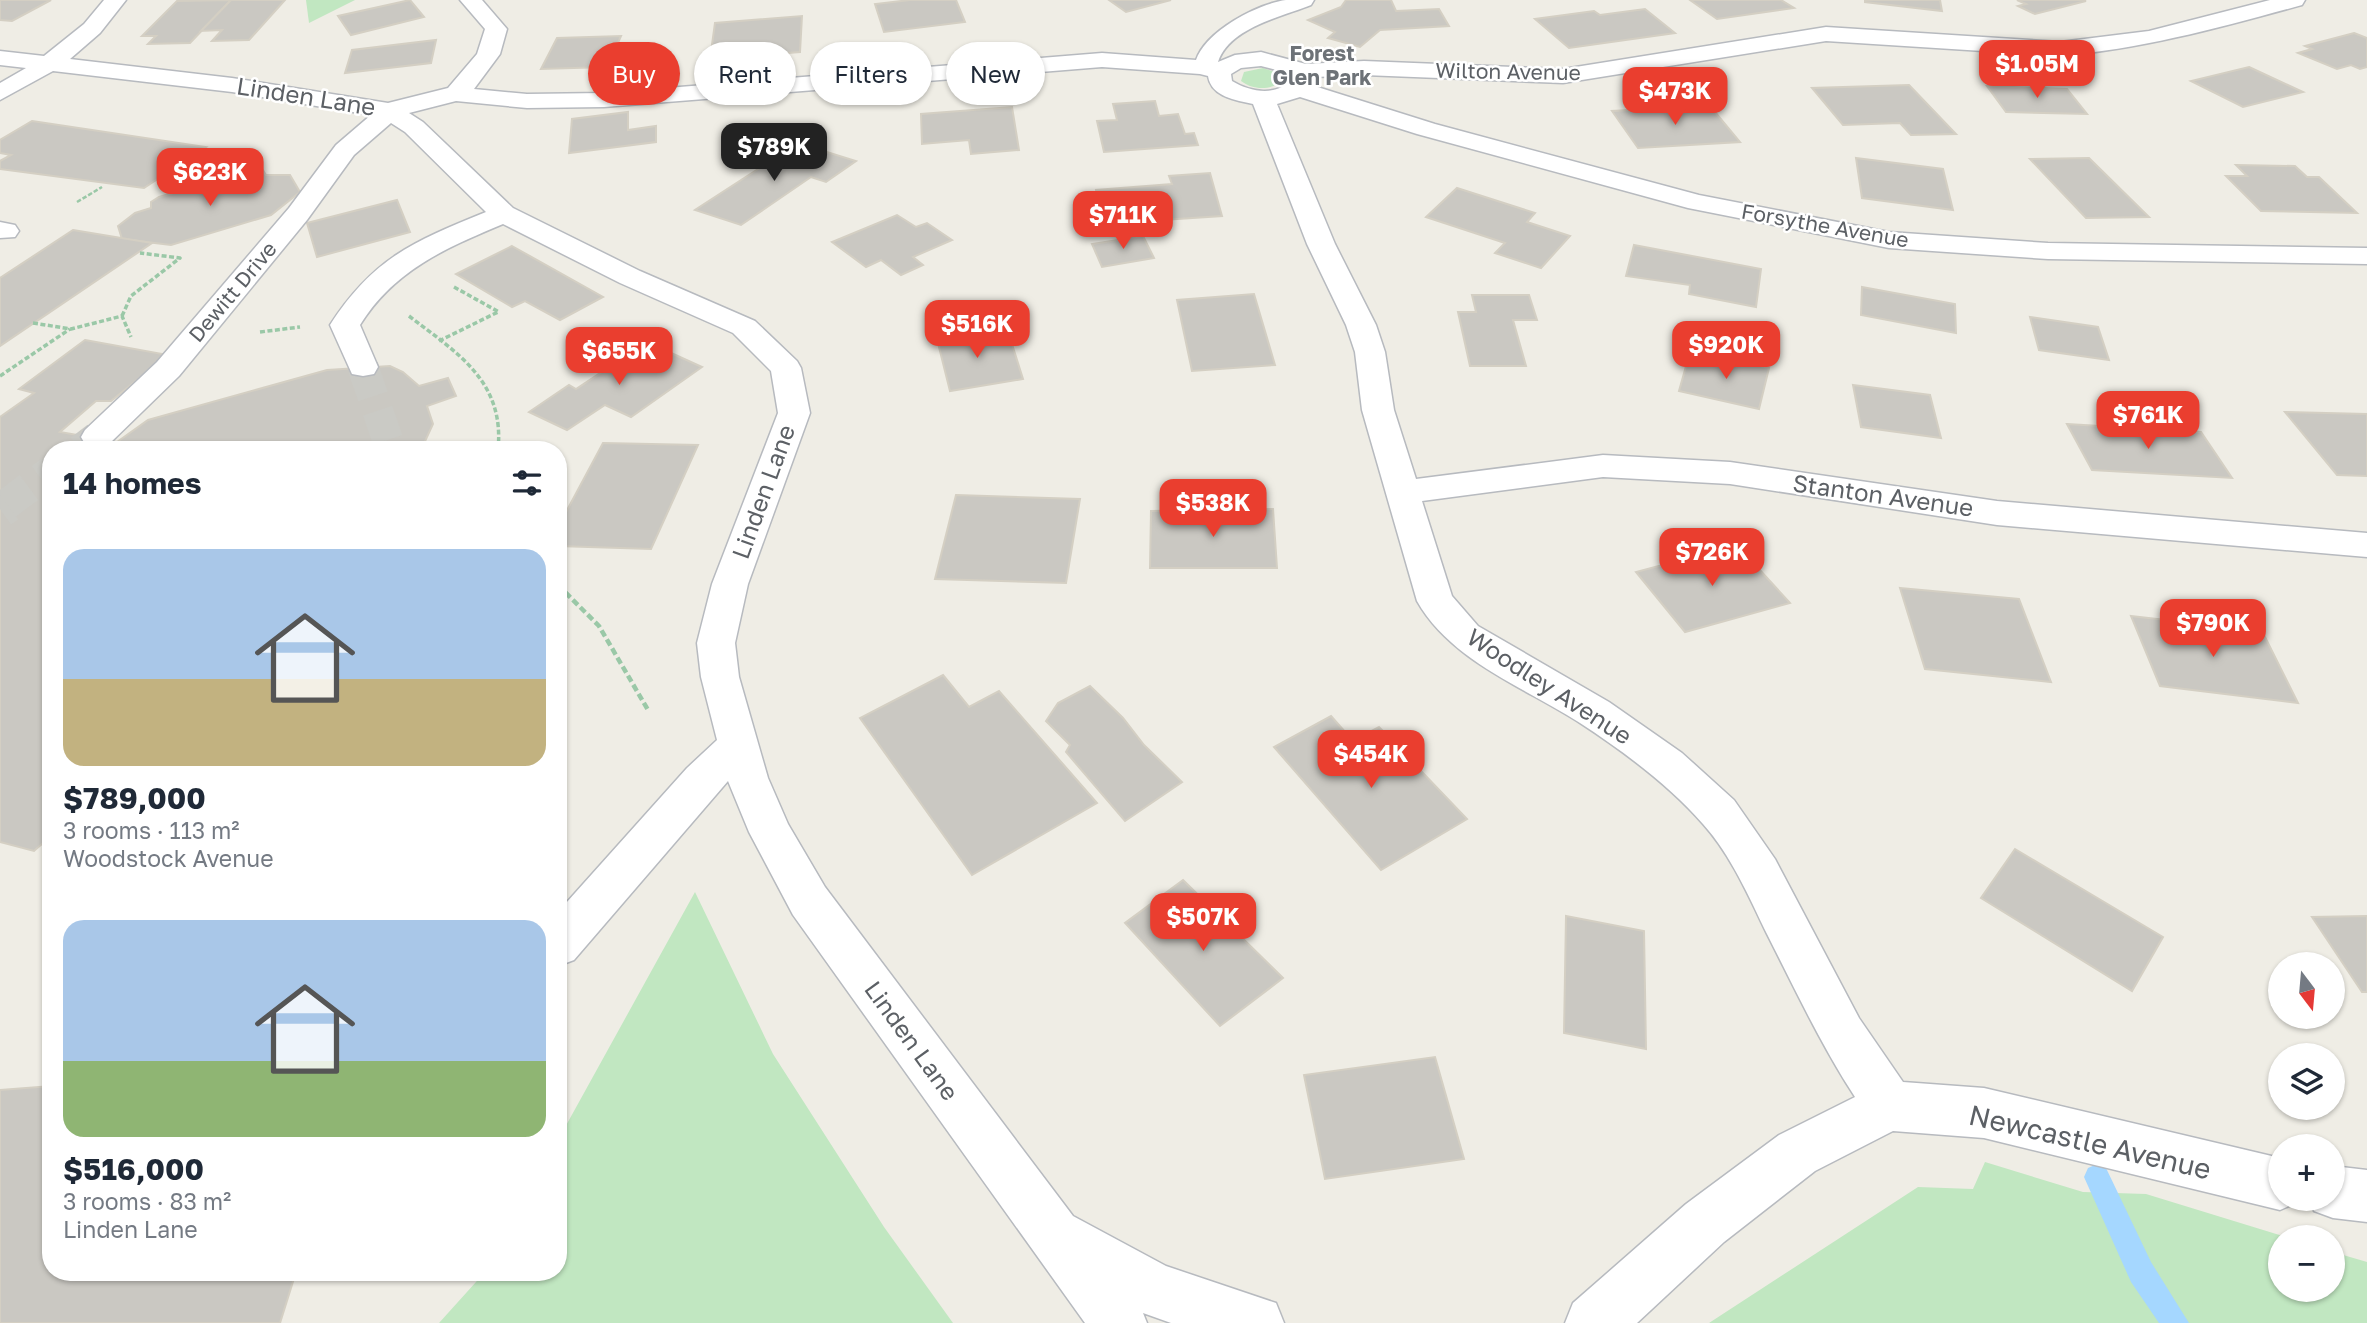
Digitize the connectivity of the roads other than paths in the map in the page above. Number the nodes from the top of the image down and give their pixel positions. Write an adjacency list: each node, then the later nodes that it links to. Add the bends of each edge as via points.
1 (115, 0): 6 (street, via 88,33)
2 (471, 0): 10 (street, via 496,26 497,38 472,79)
3 (1303, 0): 7 (street, via 1219,39 1207,54)
4 (2294, 0): 8 (street, Wilton Avenue, via 2159,36 2093,47 2060,49 1826,34 1563,76 1364,68)
5 (0, 58): 6 (street, Linden Lane)
6 (48, 62): 9 (street); 12 (street, Linden Lane)
7 (1212, 70): 8 (street, Forsythe Avenue, via 1261,59 1288,63); 10 (street, via 1102,60 604,100 527,101); 11 (street, via 1228,90)
8 (1300, 80): 11 (street); 14 (street, Forsythe Avenue, via 1426,129 1684,199 1889,240 2048,251)
9 (0, 93)
10 (456, 94): 12 (street)
11 (1263, 97): 17 (street, Woodley Avenue, via 1321,244 1362,325 1378,410)
12 (390, 111): 13 (street, Linden Lane, via 414,127); 16 (street, Dewitt Drive, via 345,150 298,214 175,361)
13 (504, 214): 15 (street, via 410,255 363,294 345,325); 19 (street, Linden Lane, via 744,327 786,368 794,413 730,583 716,643)
14 (2367, 256)
15 (363, 367)
16 (97, 437)
17 (1401, 492): 18 (street, Stanton Avenue, via 1603,466 1730,473 1997,513); 21 (street, Woodley Avenue, via 1435,601 1465,636 1595,713 1667,765 1719,812 1759,872 1842,1034)
18 (2367, 545)
19 (738, 745): 20 (street); 25 (street, Linden Lane, via 770,832 809,901)
20 (567, 935)
21 (1890, 1106): 22 (street, Newcastle Avenue, via 1984,1113); 28 (street, via 1797,1153 1705,1223)
22 (2268, 1181)
23 (2345, 1193): 24 (street)
24 (2367, 1196)
25 (1055, 1234): 26 (street, Linden Lane); 27 (street, via 1154,1290)
26 (1119, 1323)
27 (1256, 1323)
28 (1593, 1323)

